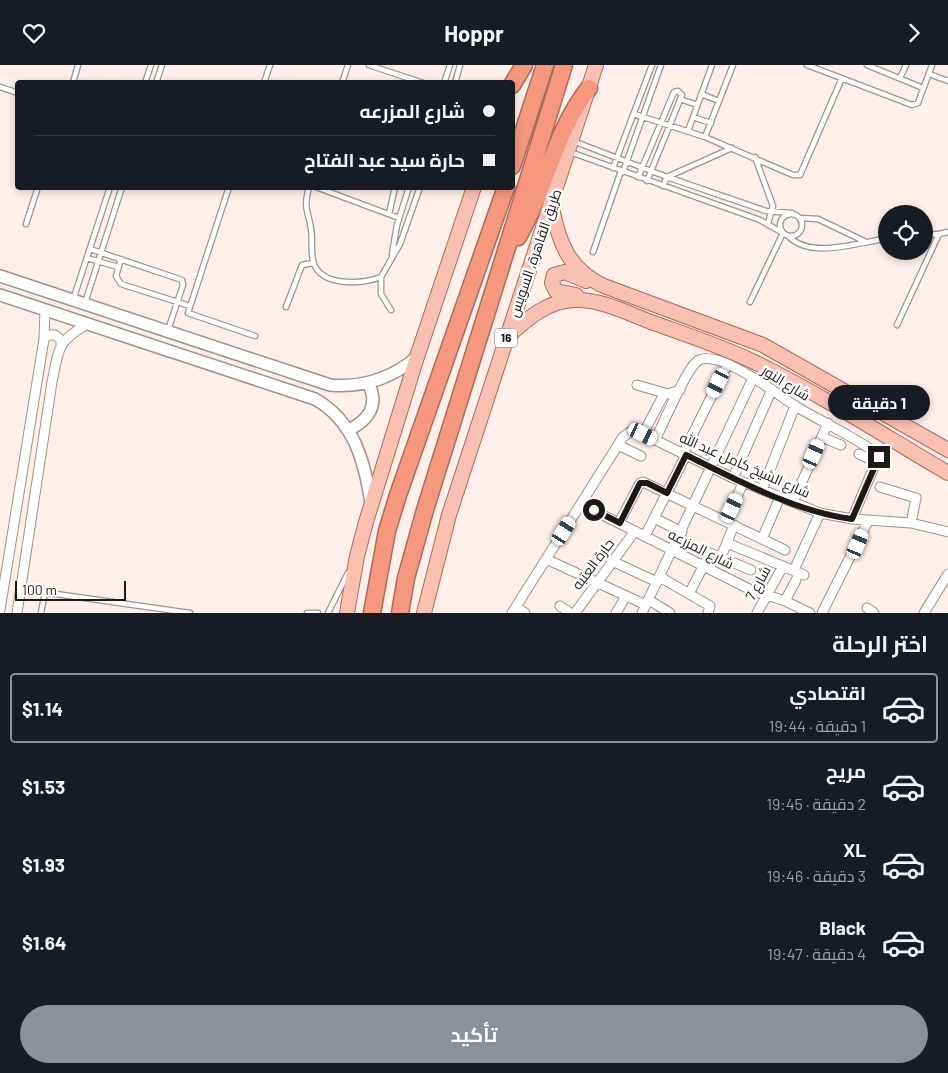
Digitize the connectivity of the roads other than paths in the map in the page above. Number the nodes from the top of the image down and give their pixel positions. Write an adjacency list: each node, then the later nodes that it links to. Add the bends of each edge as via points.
1 (78, 65): 27 (lane)
2 (151, 65): 28 (lane)
3 (162, 65): 29 (lane)
4 (270, 65): 30 (lane)
5 (348, 65): 31 (lane)
6 (369, 65): 32 (lane)
7 (450, 65): 33 (lane)
8 (460, 65): 34 (lane)
9 (515, 65): 35 (main road)
10 (524, 65): 36 (highway)
11 (545, 65): 58 (highway)
12 (564, 65): 97 (highway, طريق القاهرة, السويس / 16)
13 (596, 65): 39 (main road, طريق القاهرة, السويس / 16)
14 (652, 65): 22 (lane)
15 (661, 65): 24 (lane)
16 (712, 65): 42 (lane)
17 (807, 65): 25 (lane)
18 (866, 65): 26 (lane)
19 (906, 65): 26 (lane)
20 (932, 65): 23 (lane)
21 (731, 66): 44 (lane)
22 (649, 73): 24 (lane); 46 (lane)
23 (929, 74): 37 (lane); 40 (lane)
24 (657, 76): 47 (lane)
25 (842, 78): 40 (lane, via 912,105 918,103); 57 (lane, via 800,175 793,175)
26 (900, 78): 40 (lane)
27 (74, 80)
28 (146, 80)
29 (157, 80)
30 (265, 80)
31 (343, 80)
32 (414, 80)
33 (445, 80)
34 (456, 80)
35 (510, 80)
36 (515, 80)
37 (948, 81)
38 (0, 87): 41 (lane)
39 (589, 88): 54 (main road, طريق القاهرة, السويس / 16); 97 (highway, 16, via 568,118 530,216)
40 (923, 88)
41 (15, 92)
42 (702, 94): 44 (lane); 45 (lane)
43 (680, 99): 45 (lane); 49 (lane, via 682,95 676,91); 51 (lane)
44 (719, 101): 50 (lane)
45 (697, 105): 48 (lane)
46 (634, 114): 47 (lane); 56 (lane)
47 (644, 117): 49 (lane); 59 (lane)
48 (693, 117): 50 (lane); 52 (lane)
49 (661, 123): 51 (lane); 60 (lane)
50 (711, 123): 53 (lane)
51 (671, 126): 52 (lane); 63 (lane)
52 (688, 131): 53 (lane)
53 (705, 137): 55 (lane)
54 (570, 146): 56 (lane); 61 (lane); 79 (main road, طريق القاهرة, السويس / 16)
55 (732, 148): 57 (lane); 65 (lane)
56 (617, 157): 59 (lane); 61 (lane)
57 (755, 157): 80 (lane)
58 (515, 158)
59 (627, 161): 60 (lane); 62 (lane)
60 (642, 167): 63 (lane); 64 (lane)
61 (613, 168): 62 (lane)
62 (622, 171): 64 (lane); 95 (lane)
63 (652, 171): 65 (lane); 66 (lane)
64 (638, 177): 66 (lane)
65 (667, 177): 67 (lane); 80 (lane)
66 (647, 181): 67 (lane)
67 (663, 186): 85 (lane)
68 (37, 190): 86 (lane)
69 (109, 190): 94 (lane)
70 (121, 190): 96 (lane)
71 (228, 190): 113 (lane)
72 (308, 190): 102 (lane, via 304,205 311,227)
73 (324, 190): 82 (lane)
74 (394, 190): 82 (lane)
75 (408, 190): 83 (lane)
76 (419, 190): 99 (lane)
77 (473, 190): 124 (main road)
78 (505, 190): 201 (highway, via 387,531)
79 (551, 205): 106 (main road, via 557,233 567,256 577,269); 121 (main road, طريق القاهرة, السويس / 16)
80 (773, 212): 81 (lane); 85 (lane)
81 (792, 213): 84 (lane); 88 (lane, via 780,220)
82 (389, 214): 83 (lane)
83 (399, 217): 99 (lane)
84 (800, 218): 91 (lane, via 801,229 796,235); 93 (lane, via 818,219)
85 (768, 223): 88 (lane)
86 (26, 224)
87 (948, 232): 90 (lane)
88 (783, 233): 91 (lane); 110 (lane)
89 (933, 234): 90 (lane)
90 (939, 234): 118 (lane)
91 (788, 236): 93 (lane, via 798,243 815,247 838,247)
92 (878, 240): 93 (lane)
93 (865, 241)
94 (90, 249): 96 (lane); 98 (lane)
95 (593, 252)
96 (101, 253): 100 (lane); 101 (lane)
97 (506, 255): 202 (highway, طريق القاهرة, السويس / 16, via 415,543)
98 (87, 258): 101 (lane); 108 (lane)
99 (392, 258): 105 (lane)
100 (121, 259): 103 (lane); 111 (lane, via 182,280)
101 (98, 261): 103 (lane); 112 (lane)
102 (313, 263): 105 (lane, via 320,274 332,280 361,282); 114 (lane, via 302,265)
103 (118, 267): 111 (lane, via 116,276 121,284)
104 (0, 276): 108 (street)
105 (381, 277): 116 (lane, via 381,294)
106 (596, 283): 109 (main road, via 562,271 552,280 558,292); 140 (main road, via 763,345)
107 (0, 295): 115 (street)
108 (73, 300): 112 (street)
109 (592, 301): 121 (main road, via 575,300 550,305 534,313); 146 (main road, via 751,361)
110 (750, 301)
111 (178, 302): 113 (lane); 119 (lane)
112 (85, 304): 119 (street)
113 (190, 306): 120 (lane, via 188,313)
114 (286, 307)
115 (45, 310): 117 (street); 122 (street)
116 (391, 310)
117 (86, 325): 123 (street, via 69,335); 134 (street, via 315,399 328,407)
118 (897, 325)
119 (168, 331): 127 (street, via 330,385)
120 (256, 336)
121 (506, 337): 203 (main road, طريق القاهرة, السويس / 16, via 449,515)
122 (44, 339): 123 (street, via 48,335 56,335); 191 (street)
123 (61, 345): 183 (street, via 52,382)
124 (417, 357): 127 (street, via 399,371); 155 (main road)
125 (727, 365): 126 (street, شارع النور); 130 (street, شارع النور, via 707,359 698,361 691,367); 141 (street)
126 (753, 378): 129 (street, شارع النور); 145 (street)
127 (368, 383): 134 (street, via 373,396 371,410 363,422)
128 (637, 385): 131 (street)
129 (772, 389): 132 (street, شارع النور); 147 (street)
130 (680, 390): 131 (street); 137 (street)
131 (664, 393): 135 (street)
132 (795, 406): 133 (street, شارع النور); 150 (street)
133 (828, 423): 136 (street); 144 (street, شارع النور, via 878,454)
134 (348, 429): 155 (street, via 365,467)
135 (643, 434): 137 (street, شارع الشيخ كامل عبد الله); 138 (street, via 635,432)
136 (822, 437): 139 (street); 153 (street)
137 (656, 440): 141 (street, شارع الشيخ كامل عبد الله)
138 (621, 441): 143 (street); 154 (street)
139 (841, 445)
140 (948, 450)
141 (685, 454): 145 (street, شارع الشيخ كامل عبد الله); 151 (street)
142 (859, 454): 144 (street)
143 (641, 457)
144 (877, 460): 159 (street)
145 (712, 468): 147 (street, شارع الشيخ كامل عبد الله); 156 (street)
146 (948, 473)
147 (733, 478): 148 (street, شارع الشيخ كامل عبد الله)
148 (743, 483): 150 (street, شارع الشيخ كامل عبد الله); 162 (street)
149 (880, 487): 163 (street, via 916,499)
150 (762, 491): 152 (street, شارع الشيخ كامل عبد الله)
151 (667, 493): 156 (street); 158 (street); 161 (street, via 642,482)
152 (780, 497): 153 (street, شارع الشيخ كامل عبد الله); 168 (street)
153 (793, 502): 157 (street, شارع الشيخ كامل عبد الله)
154 (581, 503): 161 (street, شارع المزرعه); 174 (street)
155 (371, 505): 172 (main road)
156 (694, 506): 162 (street); 166 (street)
157 (820, 513): 159 (street, شارع الشيخ كامل عبد الله); 180 (street)
158 (654, 518): 166 (street); 167 (street)
159 (852, 519): 160 (street, شارع الشيخ كامل عبد الله)
160 (868, 521): 163 (street, شارع الشيخ كامل عبد الله); 213 (street)
161 (620, 523): 164 (street, شارع المزرعه)
162 (730, 523): 168 (street); 169 (street)
163 (911, 523): 165 (street, شارع الشيخ كامل عبد الله)
164 (635, 531): 167 (street, شارع المزرعه); 175 (street, حارة العتبه)
165 (948, 531)
166 (682, 532): 170 (street)
167 (645, 536): 170 (street, شارع المزرعه)
168 (762, 539): 171 (street)
169 (726, 543): 173 (street); 177 (street)
170 (673, 550): 176 (street, شارع المزرعه); 181 (street)
171 (785, 550)
172 (357, 556): 199 (lane); 200 (main road)
173 (721, 557): 176 (street, via 709,553); 178 (street)
174 (546, 559): 182 (street); 192 (street)
175 (612, 561): 181 (street); 182 (street, حارة العتبه)
176 (703, 566): 185 (street); 186 (street, شارع المزرعه)
177 (783, 566): 180 (street); 186 (street, شارع 7)
178 (751, 570)
179 (948, 574): 214 (street)
180 (798, 575): 188 (street)
181 (658, 580): 185 (street); 190 (street)
182 (596, 582): 187 (street); 206 (street, حارة العتبه)
183 (21, 589): 184 (lane); 194 (street)
184 (45, 592): 193 (lane); 195 (lane)
185 (689, 594): 209 (street, via 710,606)
186 (767, 595): 188 (street, شارع المزرعه); 210 (street, شارع 7)
187 (626, 596): 190 (street); 207 (street)
188 (788, 602): 211 (street); 212 (street, شارع المزرعه)
189 (560, 606): 205 (street)
190 (646, 606): 208 (street)
191 (0, 610)
192 (514, 610): 204 (street)
193 (158, 611): 196 (lane)
194 (17, 613)
195 (41, 613)
196 (190, 613)
197 (307, 613): 198 (lane)
198 (318, 613)
199 (328, 613)
200 (347, 613)
201 (372, 613)
202 (400, 613)
203 (424, 613)
204 (525, 613)
205 (570, 613)
206 (574, 613)
207 (616, 613)
208 (670, 613)
209 (708, 613)
210 (757, 613)
211 (787, 613)
212 (810, 613)
213 (822, 613)
214 (924, 613)

